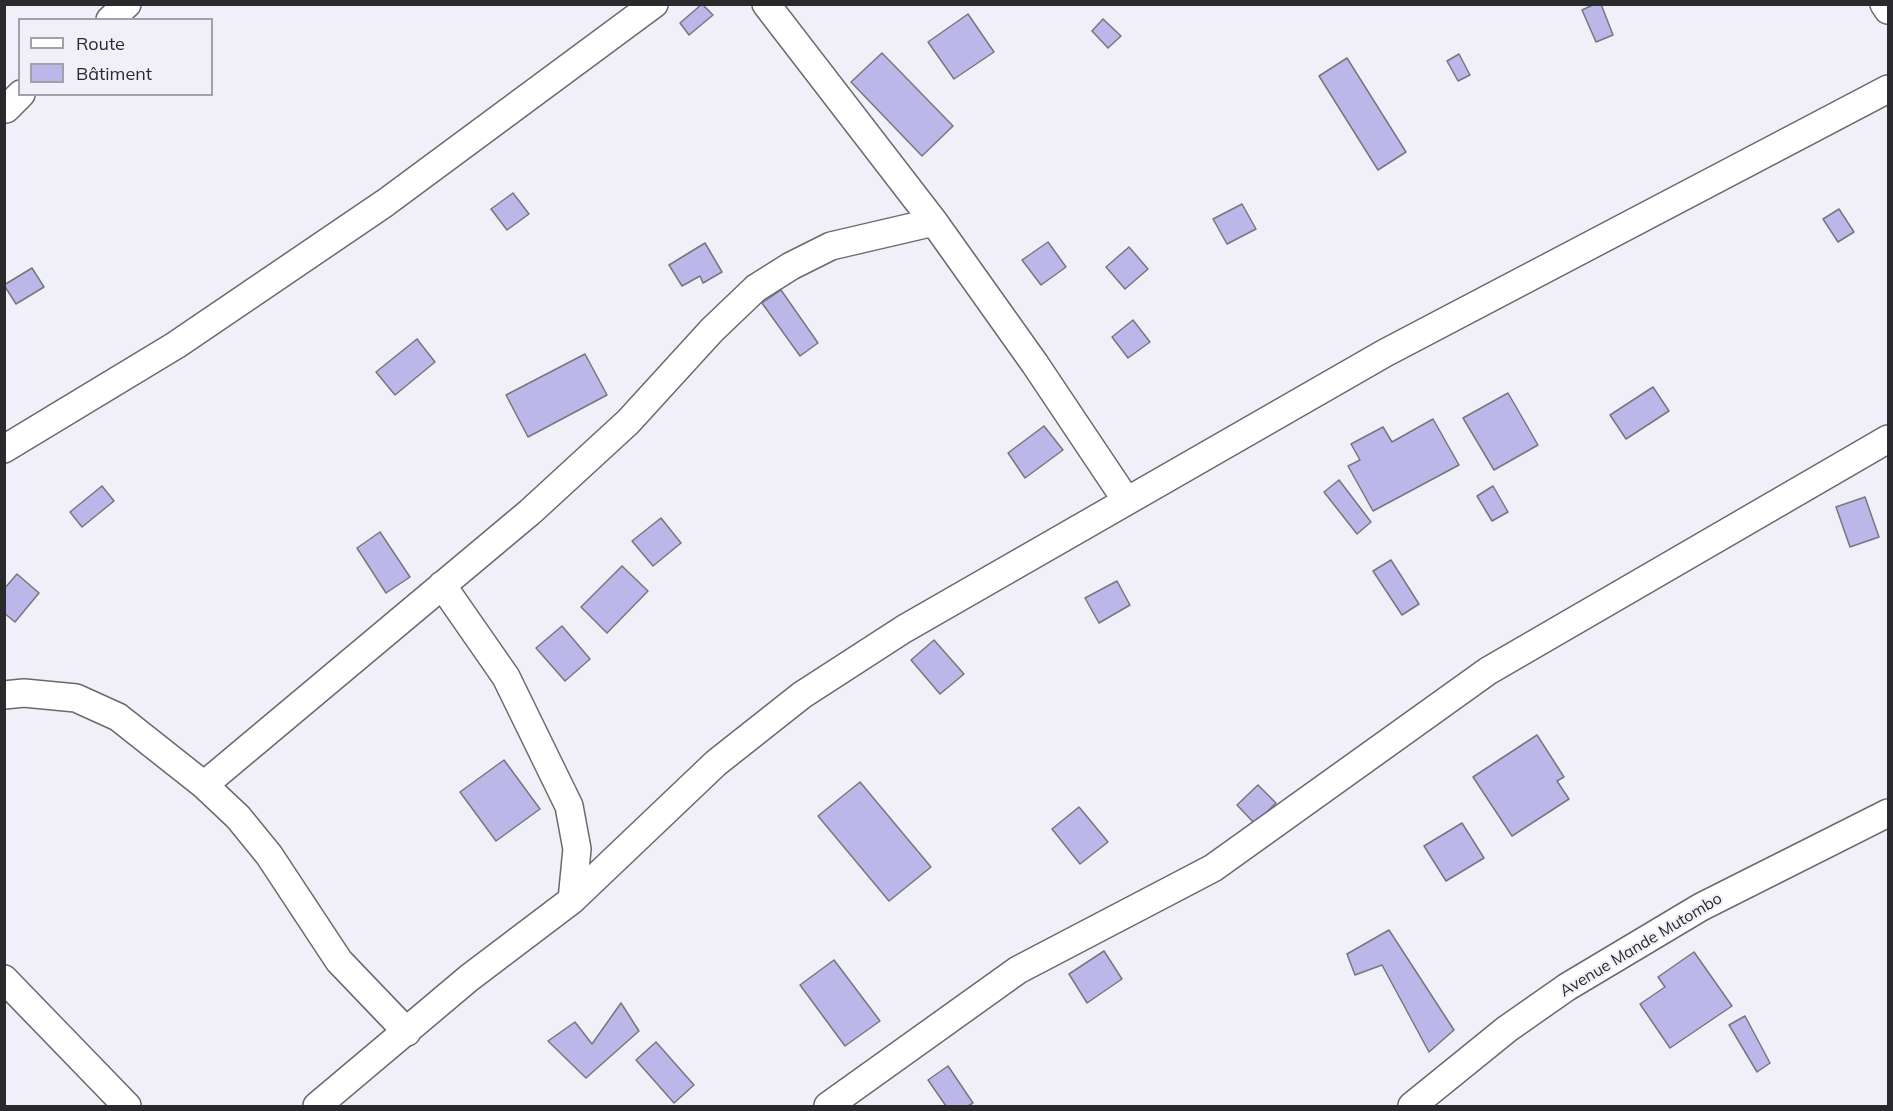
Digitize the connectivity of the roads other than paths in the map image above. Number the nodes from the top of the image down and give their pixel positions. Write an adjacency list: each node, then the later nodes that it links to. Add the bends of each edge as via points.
1 (128, 4): 6 (street)
2 (654, 4): 10 (street, via 375,209 176,345)
3 (766, 4): 8 (street)
4 (1884, 4): 5 (street)
5 (1888, 10)
6 (112, 18)
7 (1888, 89): 11 (street, via 1385,353)
8 (933, 222): 11 (street); 12 (street, via 831,246 756,288 628,422 530,512)
9 (1888, 439): 21 (street, via 1488,671 1213,868 1018,970)
10 (4, 449)
11 (1126, 500): 16 (street, via 904,628 802,695 716,763)
12 (442, 585): 14 (street); 16 (street, via 506,677 569,806 577,849)
13 (4, 695): 14 (street, via 76,698 118,717)
14 (204, 785): 18 (street, via 238,817 269,855 339,961)
15 (1888, 813): 22 (street, Avenue Mande Mutombo, via 1701,907 1567,987 1507,1029)
16 (572, 900): 18 (street)
17 (4, 979): 19 (street)
18 (407, 1032): 20 (street)
19 (127, 1107)
20 (318, 1107)
21 (828, 1107)
22 (1412, 1107)

